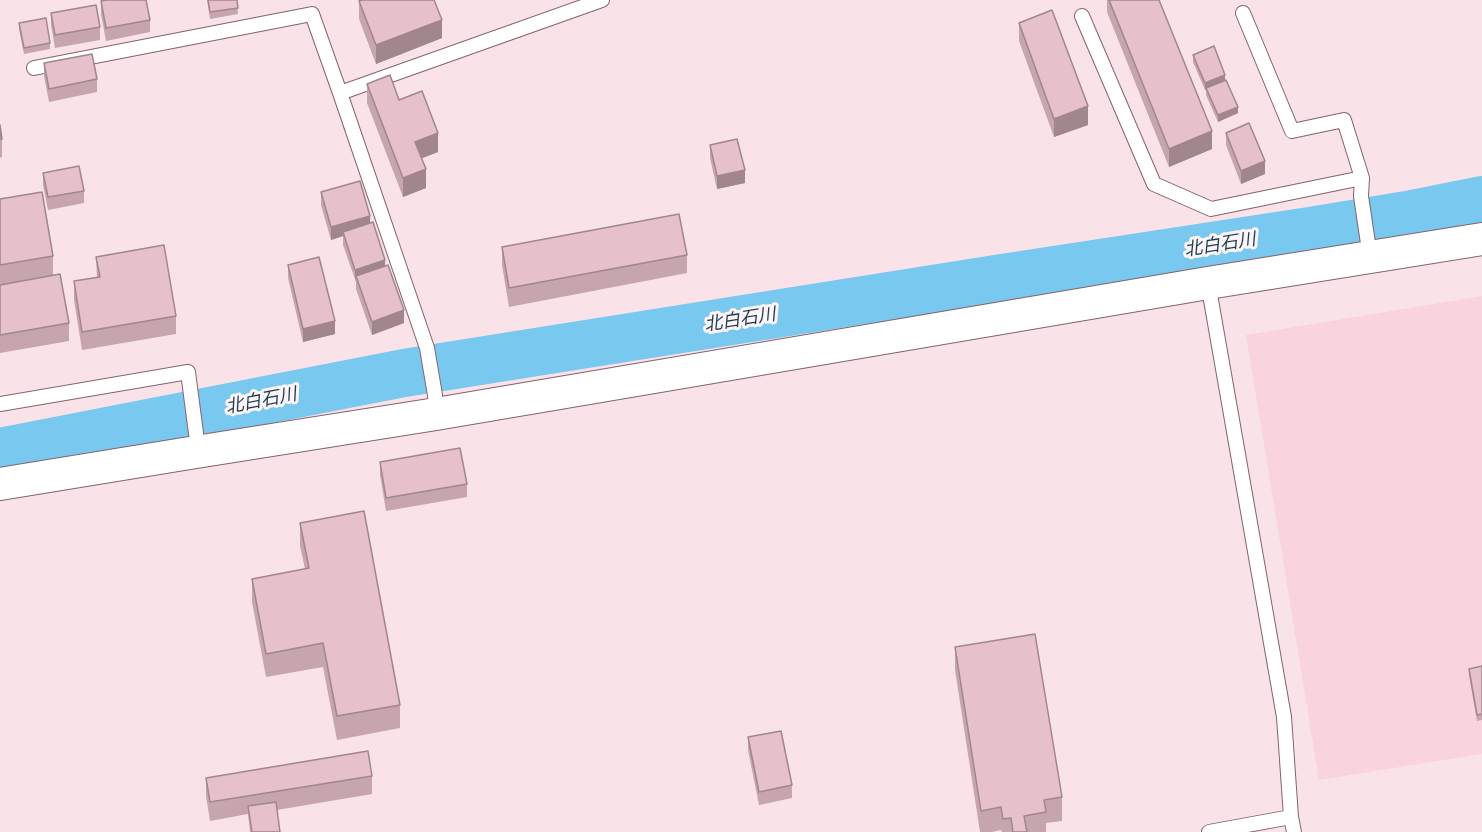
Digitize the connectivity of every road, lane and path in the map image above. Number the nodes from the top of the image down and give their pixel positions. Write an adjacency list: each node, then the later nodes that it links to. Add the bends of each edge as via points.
1 (603, 0): 5 (lane)
2 (1242, 13): 6 (lane, via 1292,131 1344,120)
3 (1082, 15): 6 (lane, via 1154,184 1211,209)
4 (34, 68): 5 (lane, via 312,14)
5 (340, 93): 11 (lane, via 427,348)
6 (1362, 178): 8 (lane)
7 (1482, 238): 8 (street)
8 (1369, 249): 9 (street)
9 (1208, 283): 11 (street); 14 (lane, via 1284,717)
10 (0, 404): 12 (lane, via 188,372)
11 (435, 404): 12 (street)
12 (197, 446): 13 (street)
13 (0, 484)
14 (1291, 817): 15 (lane); 16 (lane)
15 (1209, 832)
16 (1294, 832)

